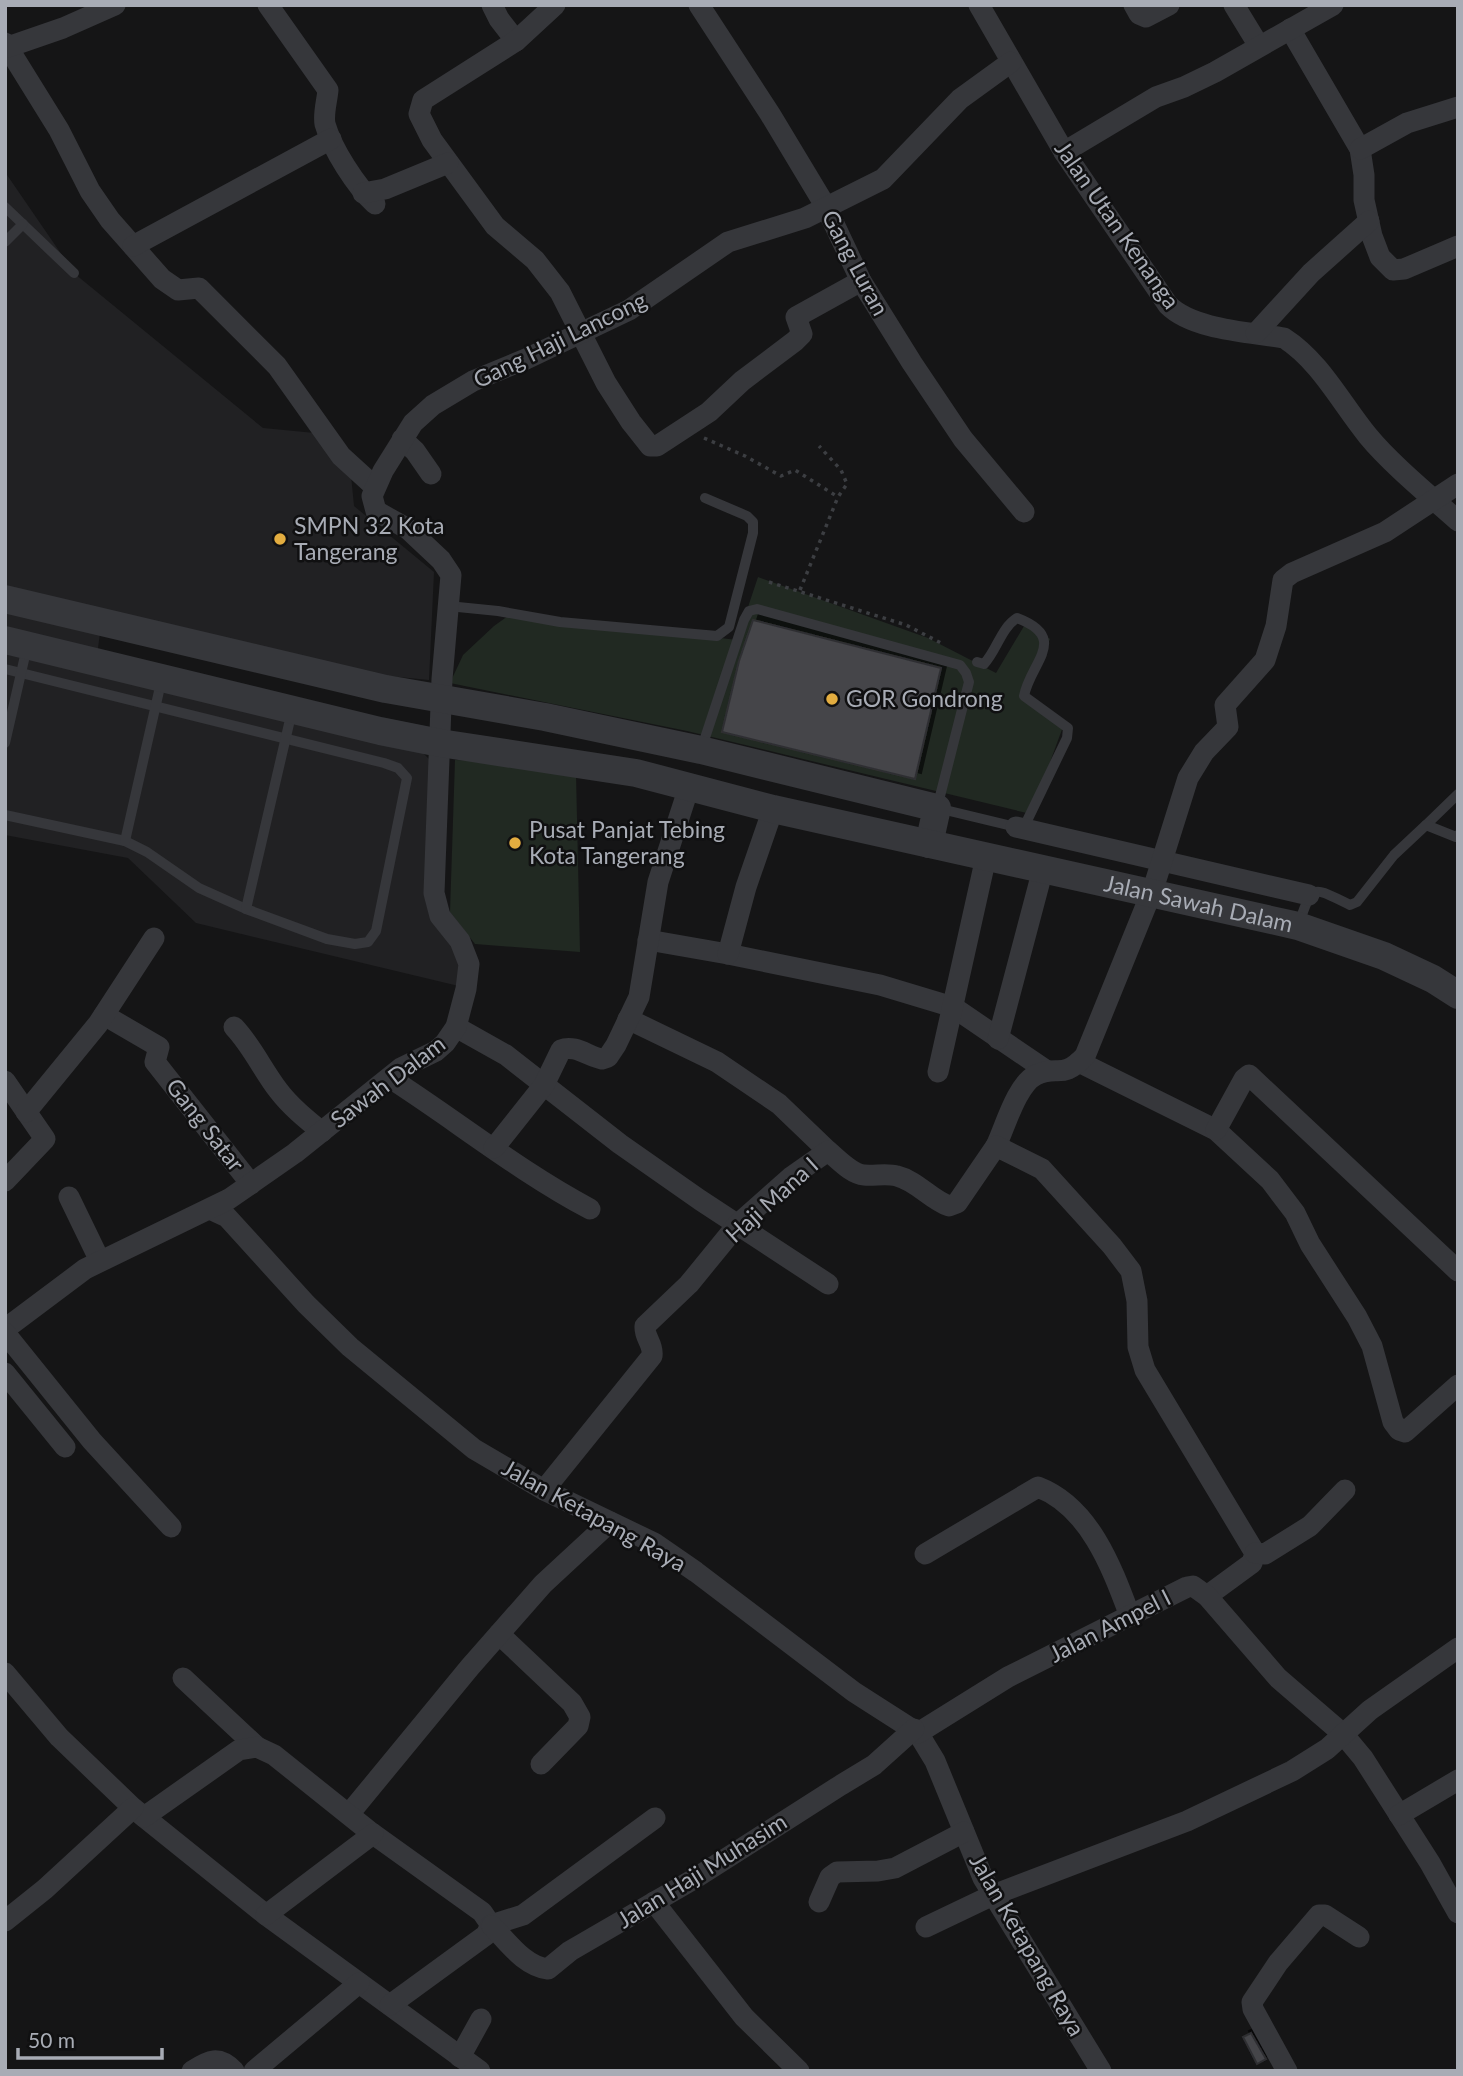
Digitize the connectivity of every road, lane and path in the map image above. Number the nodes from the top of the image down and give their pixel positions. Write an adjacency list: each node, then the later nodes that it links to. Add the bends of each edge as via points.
1 (115, 5): 13 (street)
2 (268, 5): 17 (street, via 328,90 324,122)
3 (492, 5): 12 (street)
4 (555, 5): 12 (street)
5 (699, 5): 22 (street, Gang Luran)
6 (979, 5): 15 (street, Jalan Utan Kenanga)
7 (1134, 5): 8 (street, via 1146,17)
8 (1169, 5)
9 (1234, 5): 14 (street)
10 (1333, 5): 11 (street)
11 (1290, 29): 14 (street); 18 (street)
12 (516, 41): 20 (street, via 423,100 419,114)
13 (7, 45): 26 (street, via 90,191)
14 (1259, 46): 19 (street, via 1156,97)
15 (1011, 62): 19 (street, Jalan Utan Kenanga); 22 (street, Gang Haji Lancong, via 960,99 883,179)
16 (1458, 107): 18 (street, via 1407,123)
17 (331, 139): 20 (street, via 369,198); 26 (street)
18 (1360, 149): 23 (street)
19 (1064, 152): 31 (street, Jalan Utan Kenanga, via 1175,312 1199,323)
20 (448, 163): 30 (street, via 495,226 535,261 560,292)
21 (5, 207): 24 (lane)
22 (826, 207): 29 (street, Gang Luran); 30 (street, Gang Haji Lancong, via 728,242 629,310)
23 (1369, 221): 27 (street, via 1380,257 1393,270); 31 (street, via 1311,273)
24 (23, 224): 25 (lane); 28 (lane)
25 (5, 242)
26 (133, 246): 37 (street, via 178,290 199,288 277,366 341,456)
27 (1458, 246)
28 (74, 273)
29 (861, 281): 32 (street, via 796,317 802,334 795,341); 41 (street, Gang Luran, via 963,439)
30 (581, 331): 32 (street, via 606,383 650,446); 33 (street, Gang Haji Lancong, via 473,381 433,405)
31 (1256, 333): 40 (street, Jalan Utan Kenanga, via 1284,338 1308,357 1370,438)
32 (684, 428): 38 (path, via 781,476 795,470)
33 (402, 439): 35 (street); 37 (street, Gang Haji Lancong)
34 (819, 446): 38 (path, via 847,480)
35 (431, 474)
36 (1458, 484): 40 (street)
37 (375, 487): 46 (street, via 376,511 408,529 447,568)
38 (838, 496): 44 (path)
39 (705, 498): 46 (lane, via 753,522 729,627 717,635 560,622)
40 (1436, 501): 42 (street, Jalan Utan Kenanga); 74 (street, via 1385,532 1283,580 1265,660 1225,705 1227,728 1188,778)
41 (1024, 512)
42 (1458, 520)
43 (769, 582): 44 (path)
44 (800, 590): 48 (path, via 906,625)
45 (5, 599): 55 (street)
46 (448, 606): 53 (street)
47 (16, 643): 51 (lane); 52 (street)
48 (942, 644)
49 (977, 662): 69 (lane, via 984,664 990,658 1009,623 1017,618 1026,621 1041,635 1045,649 1024,696 1068,728 1031,816 1025,825)
50 (5, 669): 51 (lane)
51 (21, 673): 54 (lane); 60 (lane)
52 (162, 678): 54 (lane); 56 (street)
53 (442, 705): 55 (street); 57 (street); 58 (street, Sawah Dalam)
54 (155, 706): 59 (lane); 71 (lane)
55 (383, 710): 56 (street); 58 (street)
56 (292, 711): 59 (lane)
57 (545, 717): 61 (street); 62 (street)
58 (440, 738): 62 (street); 85 (street, Sawah Dalam, via 434,893 440,916 460,941 469,964)
59 (286, 739): 75 (lane); 75 (lane, via 384,763 407,778 376,931 368,942 355,944 327,939)
60 (5, 743)
61 (701, 750): 67 (street); 67 (lane, via 750,611 757,609 960,665 969,682)
62 (538, 757): 63 (street)
63 (689, 787): 65 (street); 78 (street, via 658,882)
64 (1458, 794): 68 (lane)
65 (773, 810): 67 (street); 79 (street)
66 (5, 815): 71 (lane)
67 (934, 821): 69 (lane); 72 (street, Jalan Sawah Dalam)
68 (1426, 825): 70 (lane); 76 (lane, via 1394,855 1357,902 1350,905 1313,891)
69 (1016, 827): 74 (street)
70 (1458, 835)
71 (125, 841): 75 (lane, via 199,888)
72 (986, 857): 73 (street, Jalan Sawah Dalam); 81 (street)
73 (1042, 869): 74 (street, Jalan Sawah Dalam); 86 (street)
74 (1156, 877): 76 (street, Jalan Sawah Dalam); 87 (street)
75 (246, 909)
76 (1304, 910): 80 (street, Jalan Sawah Dalam)
77 (154, 938): 82 (street)
78 (648, 940): 79 (street); 83 (street, via 639,997)
79 (728, 954): 81 (street, via 880,985)
80 (1458, 995)
81 (953, 1007): 86 (street); 89 (street)
82 (104, 1015): 93 (street); 100 (street, Gang Satar, via 159,1046 155,1062)
83 (628, 1019): 92 (street, via 608,1057 566,1048); 98 (street, via 717,1062 779,1104)
84 (234, 1027): 95 (street, via 291,1106)
85 (456, 1027): 90 (street, Sawah Dalam, via 436,1051); 92 (street, via 506,1055)
86 (998, 1039): 88 (street)
87 (1079, 1062): 88 (street, via 1060,1073); 94 (street)
88 (1047, 1071): 96 (street, via 1023,1086)
89 (938, 1072)
90 (390, 1078): 95 (street, Sawah Dalam); 97 (street)
91 (5, 1081): 93 (street)
92 (544, 1085): 97 (street); 104 (street)
93 (26, 1112): 99 (street, via 45,1139)
94 (1216, 1130): 106 (street, via 1250,1075); 110 (street, via 1270,1180 1295,1213 1372,1346 1386,1404 1399,1430 1405,1432)
95 (322, 1132): 100 (street, Sawah Dalam)
96 (996, 1146): 98 (street, Haji Mana I, via 957,1203 948,1206 895,1175 861,1175); 116 (street, via 1042,1169 1131,1271 1138,1347 1145,1370)
97 (494, 1148): 102 (street, via 550,1188)
98 (828, 1151): 104 (street, Haji Mana I)
99 (5, 1181)
100 (251, 1184): 103 (street, Sawah Dalam)
101 (69, 1197): 105 (street)
102 (590, 1209)
103 (212, 1210): 105 (street); 112 (street, Jalan Ketapang Raya, via 227,1217 306,1304 417,1404 474,1449)
104 (738, 1224): 107 (street); 112 (street, Haji Mana I, via 689,1284 645,1326 652,1356)
105 (100, 1261): 108 (street)
106 (1458, 1271)
107 (828, 1283)
108 (5, 1331): 115 (street, via 92,1441)
109 (5, 1373): 111 (street)
110 (1458, 1385)
111 (65, 1447)
112 (544, 1490): 114 (street, Jalan Ketapang Raya)
113 (1345, 1490): 116 (street, via 1310,1526 1265,1554)
114 (610, 1521): 120 (street, via 543,1584); 124 (street, Jalan Ketapang Raya, via 675,1558 854,1692)
115 (171, 1527)
116 (1255, 1553): 118 (street, via 1252,1563)
117 (925, 1554): 119 (street, via 1038,1487 1055,1494 1084,1522 1112,1570)
118 (1207, 1596): 119 (street, Jalan Ampel I, via 1187,1587); 125 (street, Jalan Ampel I, via 1278,1678)
119 (1130, 1616): 124 (street, Jalan Ampel I)
120 (499, 1634): 127 (street, via 572,1703 580,1717 578,1726); 130 (street)
121 (1458, 1648): 125 (street)
122 (5, 1673): 129 (street, via 59,1737)
123 (183, 1678): 126 (street)
124 (916, 1731): 133 (street, Jalan Ketapang Raya, via 936,1761); 136 (street, Jalan Haji Muhasim, via 858,1776)
125 (1343, 1734): 131 (street, Jalan Ampel I); 135 (street, via 1292,1771 1186,1821)
126 (257, 1747): 129 (street, via 239,1750); 130 (street, via 274,1755)
127 (541, 1764)
128 (1458, 1780): 131 (street)
129 (138, 1812): 139 (street); 140 (street)
130 (349, 1814): 134 (street)
131 (1399, 1815): 138 (street, Jalan Ampel I)
132 (655, 1818): 141 (street, via 523,1915)
133 (964, 1832): 135 (street, Jalan Ketapang Raya); 137 (street, via 895,1868 837,1872)
134 (373, 1834): 139 (street); 141 (street, via 482,1912)
135 (993, 1895): 142 (street); 153 (street, Jalan Ketapang Raya)
136 (654, 1902): 141 (street, Jalan Haji Muhasim, via 548,1969 525,1959); 152 (street, via 744,2017)
137 (819, 1902)
138 (1458, 1913)
139 (266, 1915): 144 (street)
140 (5, 1921)
141 (491, 1925): 145 (street, via 486,1935)
142 (926, 1927)
143 (1359, 1937): 154 (street, via 1319,1915 1252,2002)
144 (359, 1983): 145 (street); 150 (street)
145 (390, 2006): 147 (street)
146 (481, 2019): 147 (street)
147 (460, 2057): 151 (street)
148 (192, 2071): 149 (street, via 219,2059)
149 (234, 2071)
150 (254, 2071)
151 (480, 2071)
152 (799, 2071)
153 (1101, 2071)
154 (1287, 2071)

